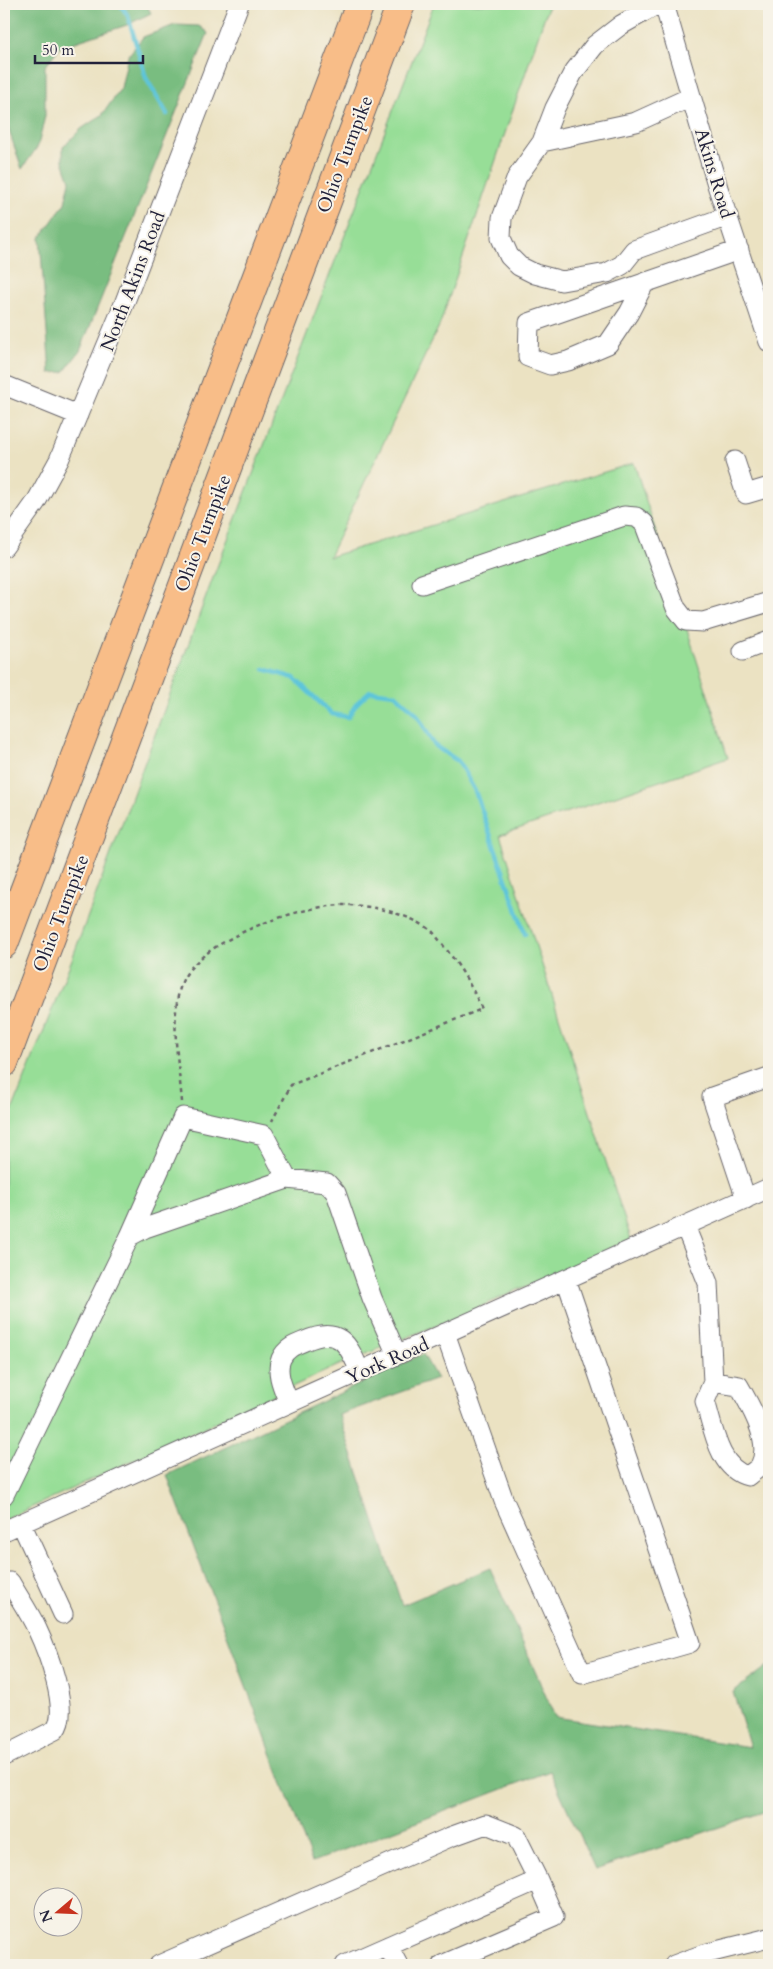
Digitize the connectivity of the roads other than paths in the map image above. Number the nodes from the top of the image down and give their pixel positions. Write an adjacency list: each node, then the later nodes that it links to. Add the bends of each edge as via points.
1 (239, 4): 13 (street, North Akins Road)
2 (360, 4): 21 (highway, Ohio Turnpike)
3 (401, 4): 22 (highway, Ohio Turnpike)
4 (658, 4): 7 (street, via 621,25 595,45 573,73)
5 (664, 4): 6 (street, Akins Road)
6 (691, 97): 7 (street, via 636,122); 8 (street, Akins Road)
7 (542, 142): 8 (street, via 517,178 502,218 501,238 509,256 519,266 535,274 562,281 607,273 622,265 634,250)
8 (728, 216): 9 (street, Akins Road)
9 (739, 250): 10 (street); 11 (street, Akins Road)
10 (645, 282): 10 (street, via 529,323 528,357 550,365 608,344)
11 (768, 333)
12 (4, 385): 13 (street)
13 (78, 416): 16 (street, North Akins Road, via 60,460 36,502)
14 (735, 461): 15 (street, via 746,494)
15 (769, 487)
16 (4, 546)
17 (422, 584): 18 (street, via 624,516 636,517 644,523 674,602 686,620 703,622)
18 (769, 602)
19 (769, 642): 20 (street)
20 (742, 651)
21 (4, 944)
22 (4, 1063)
23 (769, 1077): 26 (street, via 712,1097)
24 (287, 1179): 28 (street); 28 (street, via 264,1135 183,1117); 31 (street, via 327,1184 336,1193 372,1298)
25 (769, 1188): 26 (street, York Road)
26 (746, 1199): 27 (street, York Road)
27 (685, 1226): 29 (street, York Road); 33 (street, via 708,1283)
28 (130, 1236): 35 (street)
29 (566, 1279): 30 (street, York Road); 30 (street, via 690,1643 582,1674 504,1501)
30 (445, 1333): 31 (street, York Road)
31 (397, 1355): 32 (street, York Road)
32 (360, 1372): 34 (street, York Road); 34 (street, via 350,1348 338,1337 325,1334 288,1348 281,1360 279,1375)
33 (713, 1382): 33 (street, via 705,1401 722,1454 737,1473 748,1476 760,1466 764,1447 758,1418 739,1386)
34 (289, 1403): 36 (street, York Road)
35 (4, 1495)
36 (21, 1523): 37 (street, York Road); 39 (street)
37 (4, 1531)
38 (6, 1578): 40 (street, via 30,1614 46,1651 62,1716 55,1730)
39 (63, 1614)
40 (4, 1756)
41 (538, 1880): 43 (street); 44 (street, via 516,1836 486,1824); 47 (street, via 554,1917)
42 (769, 1938): 48 (street)
43 (388, 1946): 45 (street); 46 (street)
44 (159, 1965)
45 (345, 1965)
46 (398, 1965)
47 (442, 1965)
48 (674, 1965)

